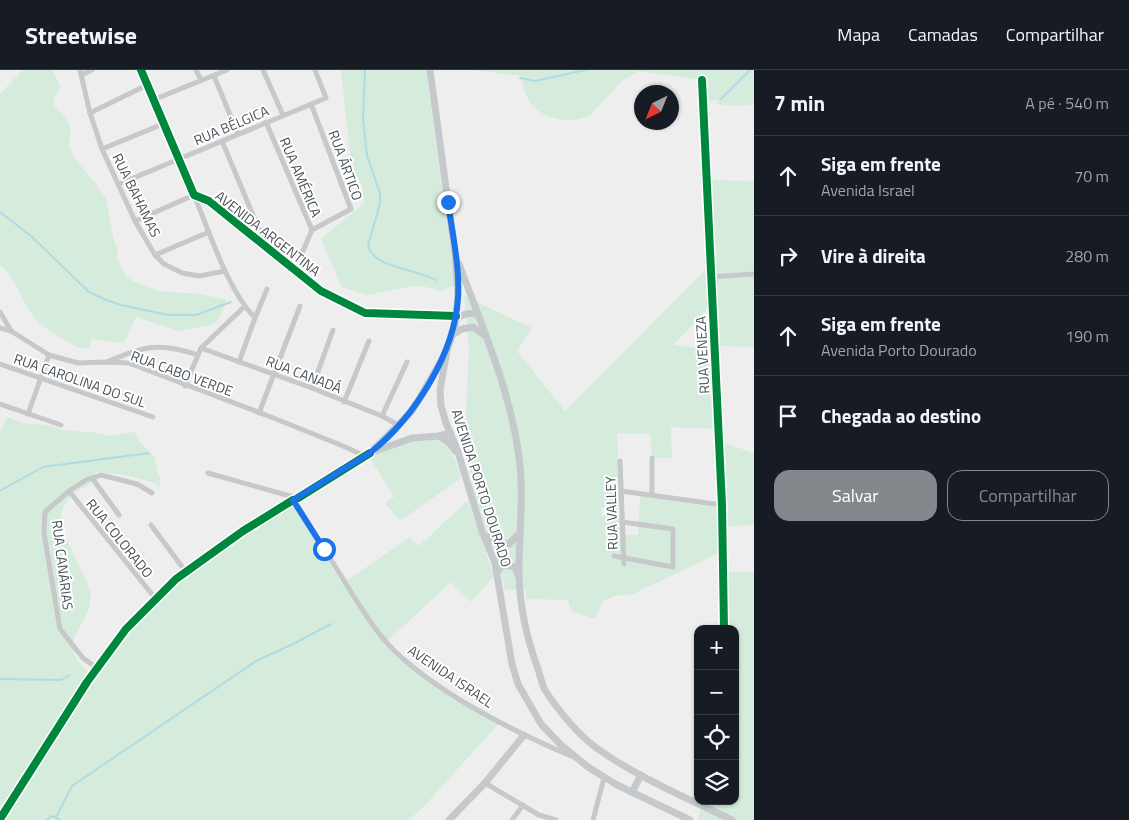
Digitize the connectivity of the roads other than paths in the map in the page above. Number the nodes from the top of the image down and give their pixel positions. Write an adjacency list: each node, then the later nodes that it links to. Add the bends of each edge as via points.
1 (92, 70): 8 (street)
2 (141, 70): 12 (street, AVENIDA ARGENTINA)
3 (196, 70): 10 (street)
4 (227, 70): 9 (street)
5 (263, 70): 16 (street)
6 (315, 70): 14 (street, RUA BÉLGICA, via 326,98)
7 (430, 70): 29 (main road, AVENIDA PORTO DOURADO)
8 (80, 72): 15 (street, RUA BAHAMAS)
9 (214, 76): 10 (street); 19 (street)
10 (201, 80): 13 (street)
11 (702, 80): 34 (street, RUA VENEZA)
12 (147, 85): 13 (street, AVENIDA ARGENTINA); 15 (street)
13 (153, 100): 18 (street, AVENIDA ARGENTINA)
14 (311, 104): 16 (street, RUA BÉLGICA); 26 (street, RUA ÁRTICO, via 351,208)
15 (90, 112): 21 (street, RUA BAHAMAS)
16 (283, 115): 17 (street, RUA BÉLGICA)
17 (266, 122): 19 (street, RUA BÉLGICA); 26 (street, RUA AMÉRICA)
18 (163, 124): 21 (street); 22 (street, AVENIDA ARGENTINA)
19 (238, 134): 20 (street, RUA BÉLGICA)
20 (222, 141): 22 (street, RUA BÉLGICA); 28 (street)
21 (102, 149): 23 (street, RUA BAHAMAS)
22 (178, 160): 23 (street, RUA BÉLGICA); 24 (street, AVENIDA ARGENTINA)
23 (119, 184): 25 (street, RUA BAHAMAS)
24 (194, 195): 25 (street); 27 (street); 28 (street, AVENIDA ARGENTINA, via 209,201)
25 (135, 221): 30 (street, RUA BAHAMAS)
26 (312, 230): 31 (street)
27 (209, 232): 30 (street); 32 (street)
28 (266, 246): 31 (street, AVENIDA ARGENTINA)
29 (455, 254): 39 (main road, AVENIDA PORTO DOURADO); 41 (main road, AVENIDA PORTO DOURADO)
30 (155, 255): 32 (street, RUA BAHAMAS, via 164,264 199,276)
31 (295, 269): 41 (street, AVENIDA ARGENTINA, via 322,291 365,313)
32 (225, 271): 37 (street)
33 (754, 274): 34 (street)
34 (710, 277): 81 (street, RUA VENEZA)
35 (268, 288): 40 (street)
36 (300, 306): 56 (street)
37 (244, 307): 40 (street); 48 (street)
38 (0, 312): 44 (street, RUA CABO VERDE)
39 (478, 315): 41 (main road, via 471,313); 45 (main road, AVENIDA PORTO DOURADO)
40 (255, 318): 53 (street)
41 (456, 318): 46 (main road, AVENIDA PORTO DOURADO)
42 (0, 328): 44 (street)
43 (333, 330): 59 (street)
44 (11, 331): 50 (street, RUA CABO VERDE)
45 (485, 335): 46 (main road, via 473,327); 85 (main road, AVENIDA PORTO DOURADO, via 501,381 518,449)
46 (452, 336): 49 (main road, AVENIDA PORTO DOURADO)
47 (369, 341): 60 (street)
48 (201, 348): 51 (street); 53 (street, RUA CANADÁ)
49 (446, 351): 67 (main road, via 412,411); 68 (main road, AVENIDA PORTO DOURADO, via 440,390 443,415)
50 (49, 355): 52 (street, RUA CABO VERDE, via 78,363); 57 (street)
51 (198, 355): 52 (street, via 153,346); 58 (street)
52 (106, 362): 58 (street, RUA CABO VERDE, via 129,363)
53 (239, 362): 56 (street, RUA CANADÁ)
54 (407, 362): 64 (street)
55 (0, 364): 57 (street, RUA CAROLINA DO SUL)
56 (274, 375): 59 (street, RUA CANADÁ); 62 (street)
57 (42, 377): 63 (street); 65 (street, RUA CAROLINA DO SUL)
58 (184, 386): 62 (street, RUA CABO VERDE)
59 (312, 388): 60 (street, RUA CANADÁ)
60 (344, 402): 64 (street, RUA CANADÁ)
61 (0, 404): 63 (street)
62 (259, 413): 70 (street, RUA CABO VERDE)
63 (28, 414): 66 (street)
64 (382, 416): 67 (street, RUA CANADÁ)
65 (153, 417)
66 (61, 425)
67 (398, 425): 70 (main road)
68 (450, 432): 69 (main road); 74 (main road, AVENIDA PORTO DOURADO)
69 (439, 436): 70 (main road, via 412,438); 74 (main road, via 455,451)
70 (367, 454): 80 (main road)
71 (652, 458): 79 (street)
72 (620, 461): 76 (street, RUA VALLEY)
73 (208, 473): 80 (street)
74 (466, 473): 86 (main road, AVENIDA PORTO DOURADO)
75 (92, 478): 77 (street, RUA CANÁRIAS); 78 (street, via 101,476 122,480); 82 (street)
76 (621, 490): 79 (street); 83 (street, RUA VALLEY)
77 (69, 491): 92 (street, RUA COLORADO); 94 (street, RUA CANÁRIAS, via 45,512 44,533 60,629 83,658)
78 (152, 493)
79 (652, 495): 81 (street)
80 (296, 499): 89 (main road); 95 (street, AVENIDA ISRAEL, via 372,624 400,656 451,693)
81 (722, 505): 93 (street, RUA VENEZA)
82 (119, 515)
83 (622, 522): 88 (street, RUA VALLEY); 88 (street, via 673,529 673,567)
84 (151, 525): 89 (street)
85 (520, 533): 86 (main road, via 509,544 496,543); 91 (main road, AVENIDA PORTO DOURADO)
86 (483, 534): 90 (main road, AVENIDA PORTO DOURADO)
87 (614, 556): 88 (street)
88 (624, 560)
89 (186, 572): 92 (main road)
90 (497, 572): 91 (main road, via 503,565 509,565 515,567); 96 (main road, AVENIDA PORTO DOURADO, via 510,657 518,684 541,724)
91 (519, 577): 97 (main road, AVENIDA PORTO DOURADO, via 527,638 544,688 565,717 597,749)
92 (155, 598): 94 (main road, via 126,629)
93 (724, 625)
94 (97, 668): 104 (main road)
95 (524, 735): 96 (street, AVENIDA ISRAEL); 99 (main road)
96 (578, 759): 98 (main road, AVENIDA PORTO DOURADO)
97 (641, 775): 100 (main road); 101 (main road, AVENIDA PORTO DOURADO)
98 (604, 778): 100 (main road, AVENIDA PORTO DOURADO); 108 (street)
99 (485, 783): 102 (street); 105 (main road)
100 (632, 792): 109 (main road, AVENIDA PORTO DOURADO)
101 (694, 799)
102 (522, 805): 106 (street); 107 (street)
103 (706, 805): 110 (main road, AVENIDA PORTO DOURADO)
104 (0, 819)
105 (449, 820)
106 (512, 820)
107 (556, 820)
108 (593, 820)
109 (690, 820)
110 (732, 820)

